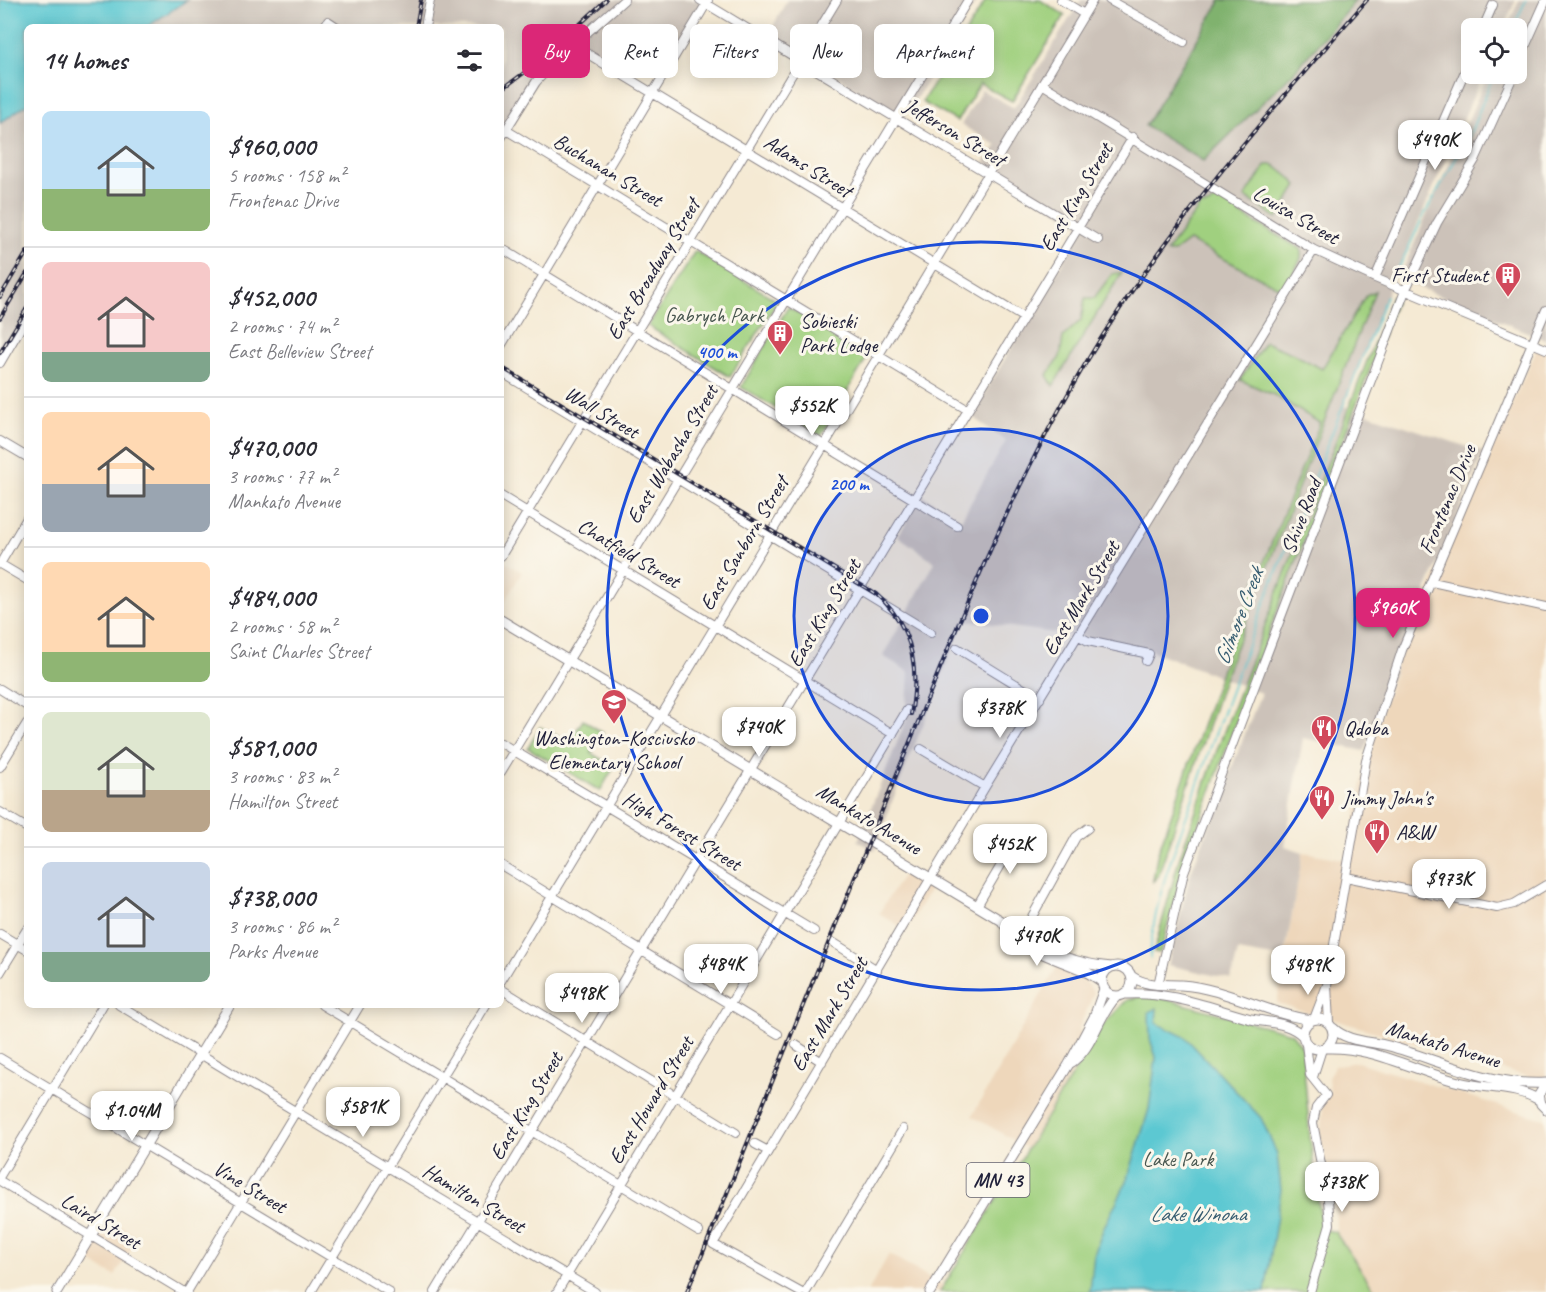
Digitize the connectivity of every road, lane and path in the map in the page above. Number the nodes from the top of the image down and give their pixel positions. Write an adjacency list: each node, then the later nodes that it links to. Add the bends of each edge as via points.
1 (430, 0): 13 (street)
2 (624, 0): 15 (street)
3 (837, 0): 14 (street, East Broadway Street)
4 (968, 0): 27 (street, East Wabasha Street)
5 (1061, 0): 11 (street)
6 (1093, 0): 11 (street, East Sanborn Street)
7 (1109, 0): 16 (street)
8 (1546, 0): 17 (street)
9 (705, 1): 18 (street, Jefferson Street); 26 (street)
10 (1493, 5): 12 (street)
11 (1084, 14): 24 (street, East Sanborn Street)
12 (1487, 18)
13 (426, 24)
14 (822, 24)
15 (590, 30)
16 (1184, 42)
17 (1527, 42)
18 (790, 55)
19 (590, 56): 26 (street, Adams Street)
20 (790, 77): 31 (street, East Broadway Street)
21 (540, 78): 28 (street)
22 (829, 78): 27 (street, Jefferson Street)
23 (1461, 80): 42 (street)
24 (1042, 84): 30 (street, Louisa Street); 32 (street, East Sanborn Street)
25 (1509, 84): 43 (street, Shive Road, via 1475,160 1437,222)
26 (652, 95): 31 (street, Adams Street); 33 (street)
27 (897, 118): 32 (street, Jefferson Street); 34 (street, East Wabasha Street)
28 (506, 130): 29 (street); 33 (street, Buchanan Street)
29 (504, 133)
30 (1133, 137): 35 (street, East King Street); 39 (street, Louisa Street)
31 (746, 149): 34 (street, Adams Street); 37 (street, East Broadway Street)
32 (989, 173): 35 (street, Jefferson Street); 40 (street, East Sanborn Street)
33 (598, 184): 37 (street, Buchanan Street); 41 (street)
34 (841, 208): 40 (street, Adams Street); 44 (street, East Wabasha Street)
35 (1078, 228): 36 (street, Jefferson Street); 46 (street, East King Street)
36 (1098, 240)
37 (691, 241): 44 (street, Buchanan Street); 48 (street, East Broadway Street)
38 (504, 250): 41 (street)
39 (1314, 250): 42 (street, Louisa Street); 78 (street, East Mark Street)
40 (933, 263): 46 (street, Adams Street); 52 (street, East Sanborn Street)
41 (543, 274): 48 (street); 49 (street)
42 (1375, 278): 43 (street, Louisa Street)
43 (1405, 291): 50 (street, Louisa Street); 125 (street, Shive Road, via 1184,872)
44 (787, 298): 52 (street, Buchanan Street); 55 (street, East Wabasha Street)
45 (1546, 310): 50 (street, Frontenac Drive)
46 (1024, 318): 56 (street, East King Street)
47 (23, 331): 53 (street)
48 (636, 332): 55 (street); 57 (street, East Broadway Street)
49 (504, 341)
50 (1532, 343): 51 (street, Louisa Street); 72 (street, Frontenac Drive)
51 (1546, 349)
52 (879, 353): 56 (street, Buchanan Street); 59 (street, East Sanborn Street)
53 (0, 363)
54 (504, 374): 57 (street, Wall Street)
55 (733, 388): 59 (street); 61 (street, East Wabasha Street)
56 (968, 410): 63 (street, East King Street)
57 (583, 421): 61 (street, Wall Street); 64 (street, East Broadway Street)
58 (0, 441): 60 (street)
59 (823, 445): 63 (street); 67 (street, East Sanborn Street)
60 (24, 455)
61 (679, 479): 67 (street, Wall Street); 70 (street, East Wabasha Street)
62 (504, 498): 64 (street, Chatfield Street)
63 (915, 498): 66 (street); 73 (street, East King Street)
64 (528, 512): 68 (street, East Broadway Street); 70 (street, Chatfield Street)
65 (24, 523): 69 (street)
66 (957, 526)
67 (771, 534): 73 (street, Wall Street); 76 (street, East Sanborn Street)
68 (504, 551)
69 (0, 564): 71 (street)
70 (623, 569): 76 (street, Chatfield Street); 80 (street, East Wabasha Street)
71 (24, 578)
72 (1432, 582): 74 (street); 105 (street, Frontenac Drive, via 1402,650 1366,760)
73 (860, 590): 77 (street, Wall Street); 82 (street, East King Street)
74 (1546, 607)
75 (504, 622): 80 (main road, Mankato Avenue)
76 (715, 627): 82 (street, Chatfield Street); 87 (street, East Sanborn Street)
77 (931, 633)
78 (1078, 636): 81 (street, via 1149,654); 84 (street, East Mark Street)
79 (957, 648): 84 (street)
80 (569, 660): 87 (main road, Mankato Avenue); 92 (street, East Wabasha Street)
81 (1146, 661)
82 (805, 680): 89 (street, Chatfield Street); 95 (street, East King Street)
83 (0, 689): 85 (street)
84 (1040, 699): 96 (street, East Mark Street)
85 (24, 704)
86 (907, 710): 89 (street, East Howard Street)
87 (660, 716): 95 (main road, Mankato Avenue); 97 (street, East Sanborn Street)
88 (24, 728): 93 (street)
89 (893, 734): 99 (street, East Howard Street)
90 (504, 745): 92 (street, High Forest Street)
91 (921, 748): 96 (street)
92 (513, 751): 94 (street, East Wabasha Street); 97 (street, High Forest Street)
93 (0, 767)
94 (504, 767)
95 (751, 768): 99 (main road, Mankato Avenue); 103 (street, East King Street)
96 (985, 788): 106 (street, East Mark Street)
97 (606, 806): 103 (street, High Forest Street); 108 (street, East Sanborn Street)
98 (0, 812): 100 (street)
99 (839, 824): 106 (main road, Mankato Avenue); 110 (street, East Howard Street)
100 (24, 826)
101 (1088, 828): 113 (street, via 1076,837)
102 (1021, 831): 109 (street)
103 (696, 860): 110 (street, High Forest Street); 119 (street, East King Street)
104 (504, 867): 108 (street)
105 (1346, 877): 107 (street, via 1497,908 1514,904); 126 (street, Frontenac Drive)
106 (932, 878): 109 (main road, Mankato Avenue); 121 (street, East Mark Street)
107 (1546, 885)
108 (552, 895): 119 (street); 123 (street, East Sanborn Street)
109 (977, 906): 111 (main road, Mankato Avenue)
110 (784, 914): 112 (street, High Forest Street); 130 (street, East Howard Street)
111 (1002, 921): 113 (main road, Mankato Avenue); 127 (main road, Mankato Avenue, via 1033,949 1090,974)
112 (814, 931)
113 (1023, 933): 120 (main road, Mankato Avenue, via 1063,956)
114 (0, 934): 116 (street)
115 (24, 934): 116 (street)
116 (18, 944): 118 (street); 122 (street)
117 (834, 944): 121 (street)
118 (24, 948)
119 (641, 950): 130 (street); 142 (street, East King Street)
120 (1113, 966): 124 (main road, Mankato Avenue, via 1123,967); 127 (main road, MN 43, via 1105,972)
121 (877, 970): 147 (street, East Mark Street)
122 (0, 973)
123 (504, 976)
124 (1131, 976): 125 (main road, Mankato Avenue); 129 (main road, MN 43, via 1131,986)
125 (1158, 985): 137 (main road, Mankato Avenue, via 1202,988 1277,1013)
126 (1327, 985): 137 (street, Frontenac Drive); 139 (street, Frontenac Drive)
127 (1103, 986): 129 (main road, Mankato Avenue, via 1109,994); 148 (main road, MN 43, via 1094,1017)
128 (504, 991): 142 (street)
129 (1121, 995): 141 (main road, Mankato Avenue, via 1151,994 1200,1003 1289,1026); 148 (main road, MN 43, via 1108,1006 1089,1042)
130 (730, 1004): 140 (street); 153 (street, East Howard Street)
131 (102, 1008): 152 (street)
132 (124, 1008): 145 (street, Hamilton Street)
133 (228, 1008): 145 (main road)
134 (327, 1008): 138 (street)
135 (358, 1008): 138 (street)
136 (484, 1008): 149 (street)
137 (1313, 1019): 139 (main road, Mankato Avenue); 141 (main road, via 1304,1027)
138 (350, 1022): 149 (street); 156 (street)
139 (1331, 1025): 144 (main road, via 1333,1039); 151 (main road, Mankato Avenue, via 1348,1037 1390,1046 1484,1077)
140 (778, 1034)
141 (1304, 1040): 144 (main road, Mankato Avenue, via 1313,1049); 150 (street)
142 (586, 1041): 153 (street); 158 (street, East King Street)
143 (796, 1045): 147 (street)
144 (1324, 1048): 150 (street); 154 (main road, Mankato Avenue, via 1363,1052 1454,1081 1520,1092)
145 (200, 1054): 156 (street, Hamilton Street); 161 (main road)
146 (0, 1058): 152 (street, Vine Street)
147 (822, 1062): 162 (street, East Mark Street)
148 (1070, 1064): 182 (main road, MN 43)
149 (442, 1078): 158 (street); 163 (street)
150 (1312, 1078): 183 (street, via 1326,1095 1316,1108 1313,1123 1330,1224)
151 (1546, 1083): 154 (main road, Mankato Avenue)
152 (52, 1089): 161 (street, Vine Street); 164 (street)
153 (675, 1095): 159 (street); 166 (street, East Howard Street)
154 (1539, 1100): 155 (main road)
155 (1546, 1109)
156 (297, 1112): 163 (street, Hamilton Street); 167 (street)
157 (903, 1129): 181 (street)
158 (532, 1132): 166 (street); 168 (street, East King Street)
159 (736, 1133)
160 (755, 1144): 162 (street)
161 (145, 1145): 167 (street, Vine Street); 170 (main road)
162 (768, 1152): 180 (street, East Mark Street, via 713,1244)
163 (388, 1167): 168 (street, Hamilton Street); 171 (street)
164 (0, 1176)
165 (0, 1181): 170 (street, Laird Street)
166 (621, 1186): 169 (street); 172 (street, East Howard Street)
167 (242, 1203): 171 (street, Vine Street); 174 (street)
168 (477, 1221): 172 (street, Hamilton Street); 177 (street, East King Street)
169 (699, 1232)
170 (91, 1236): 173 (main road); 174 (street, Laird Street)
171 (332, 1257): 175 (street); 176 (street, Vine Street)
172 (567, 1275): 178 (street, East Howard Street); 179 (street, Hamilton Street)
173 (57, 1292)
174 (185, 1292)
175 (311, 1292)
176 (389, 1292)
177 (435, 1292)
178 (557, 1292)
179 (595, 1292)
180 (800, 1292)
181 (806, 1292)
182 (930, 1292)
183 (1310, 1292)

